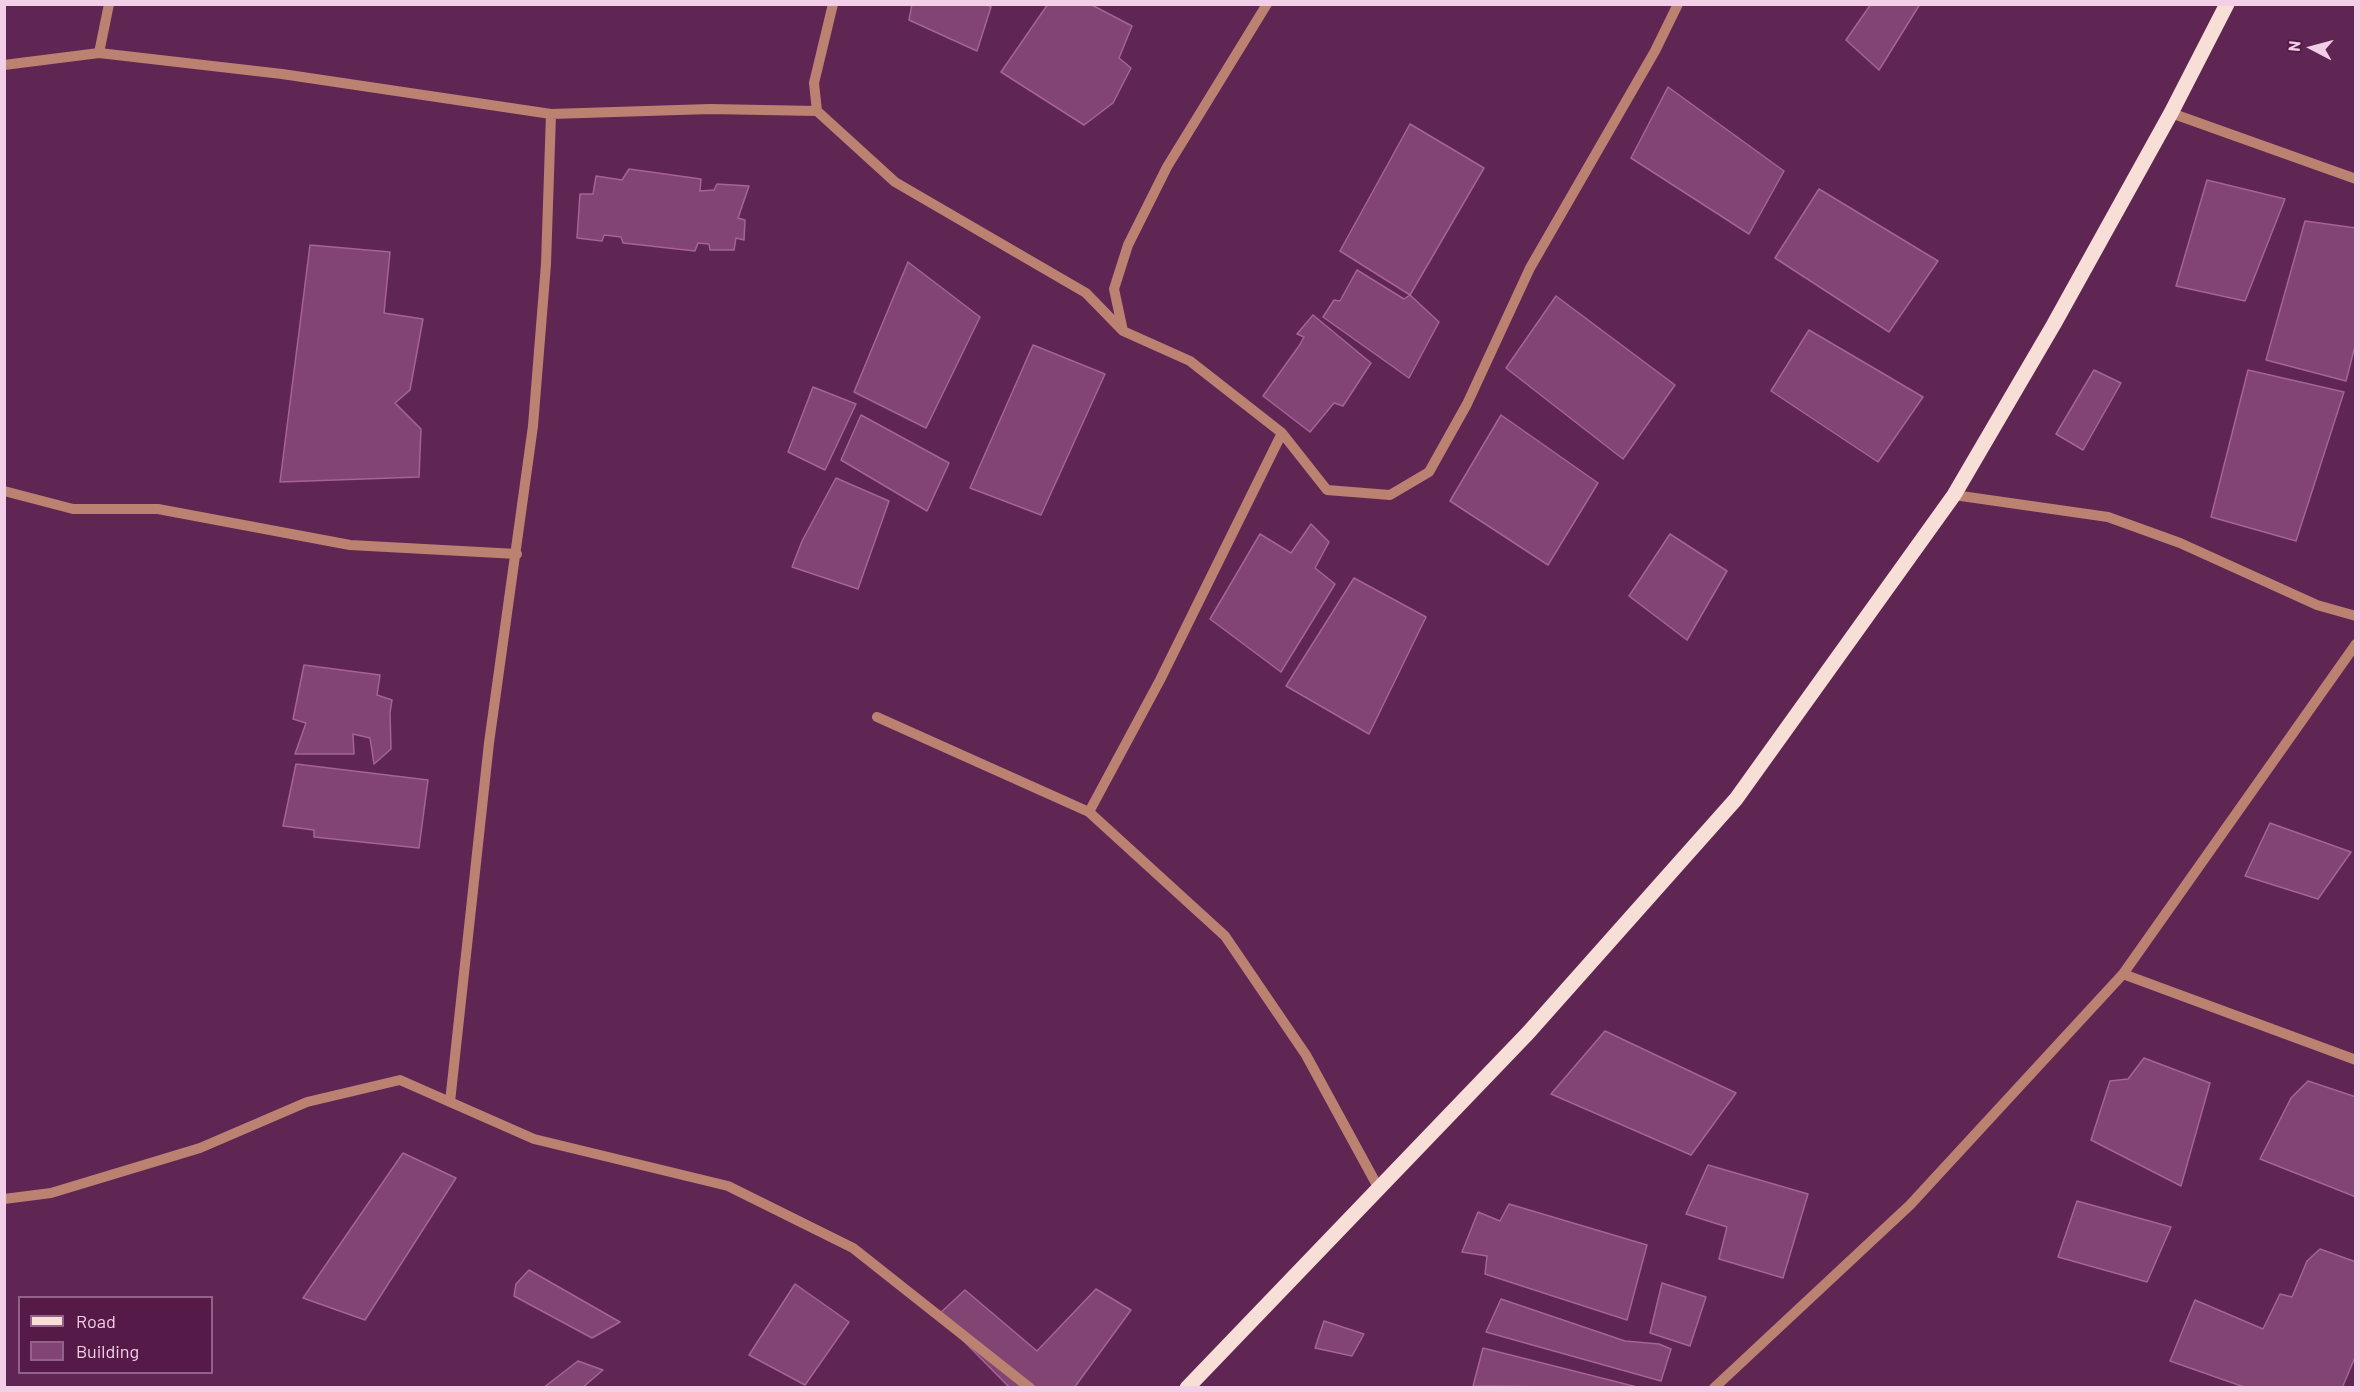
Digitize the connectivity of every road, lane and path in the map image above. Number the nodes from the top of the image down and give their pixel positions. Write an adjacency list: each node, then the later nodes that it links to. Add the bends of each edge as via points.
1 (109, 4): 6 (street)
2 (832, 4): 8 (street, via 814,83)
3 (1267, 4): 12 (street, via 1167,167 1128,244 1114,290)
4 (1678, 4): 13 (street, via 1530,268 1467,404 1429,472 1390,495 1327,490)
5 (2228, 4): 9 (main road)
6 (99, 53): 7 (street); 10 (street)
7 (4, 65)
8 (817, 111): 10 (street, via 710,109); 12 (street, via 895,182 1086,293)
9 (2171, 113): 11 (street); 15 (main road)
10 (551, 114): 16 (street, via 545,276 533,426)
11 (2355, 179)
12 (1123, 331): 13 (street, via 1190,361)
13 (1282, 433): 20 (street, via 1160,680)
14 (4, 491): 16 (street, via 73,509 158,508 350,545)
15 (1954, 495): 17 (street, via 2108,517); 24 (main road, via 1736,799 1528,1033)
16 (517, 554): 23 (street, via 489,743)
17 (2355, 616)
18 (2355, 645): 21 (street)
19 (877, 717): 20 (street)
20 (1089, 812): 24 (street, via 1225,936 1306,1055)
21 (2123, 974): 22 (street); 28 (street, via 1910,1205)
22 (2355, 1060)
23 (450, 1102): 25 (street, via 400,1080 307,1101 200,1148 61,1190); 26 (street, via 534,1139 728,1186 853,1248)
24 (1378, 1186): 27 (main road)
25 (4, 1199)
26 (1030, 1388)
27 (1187, 1388)
28 (1714, 1388)

